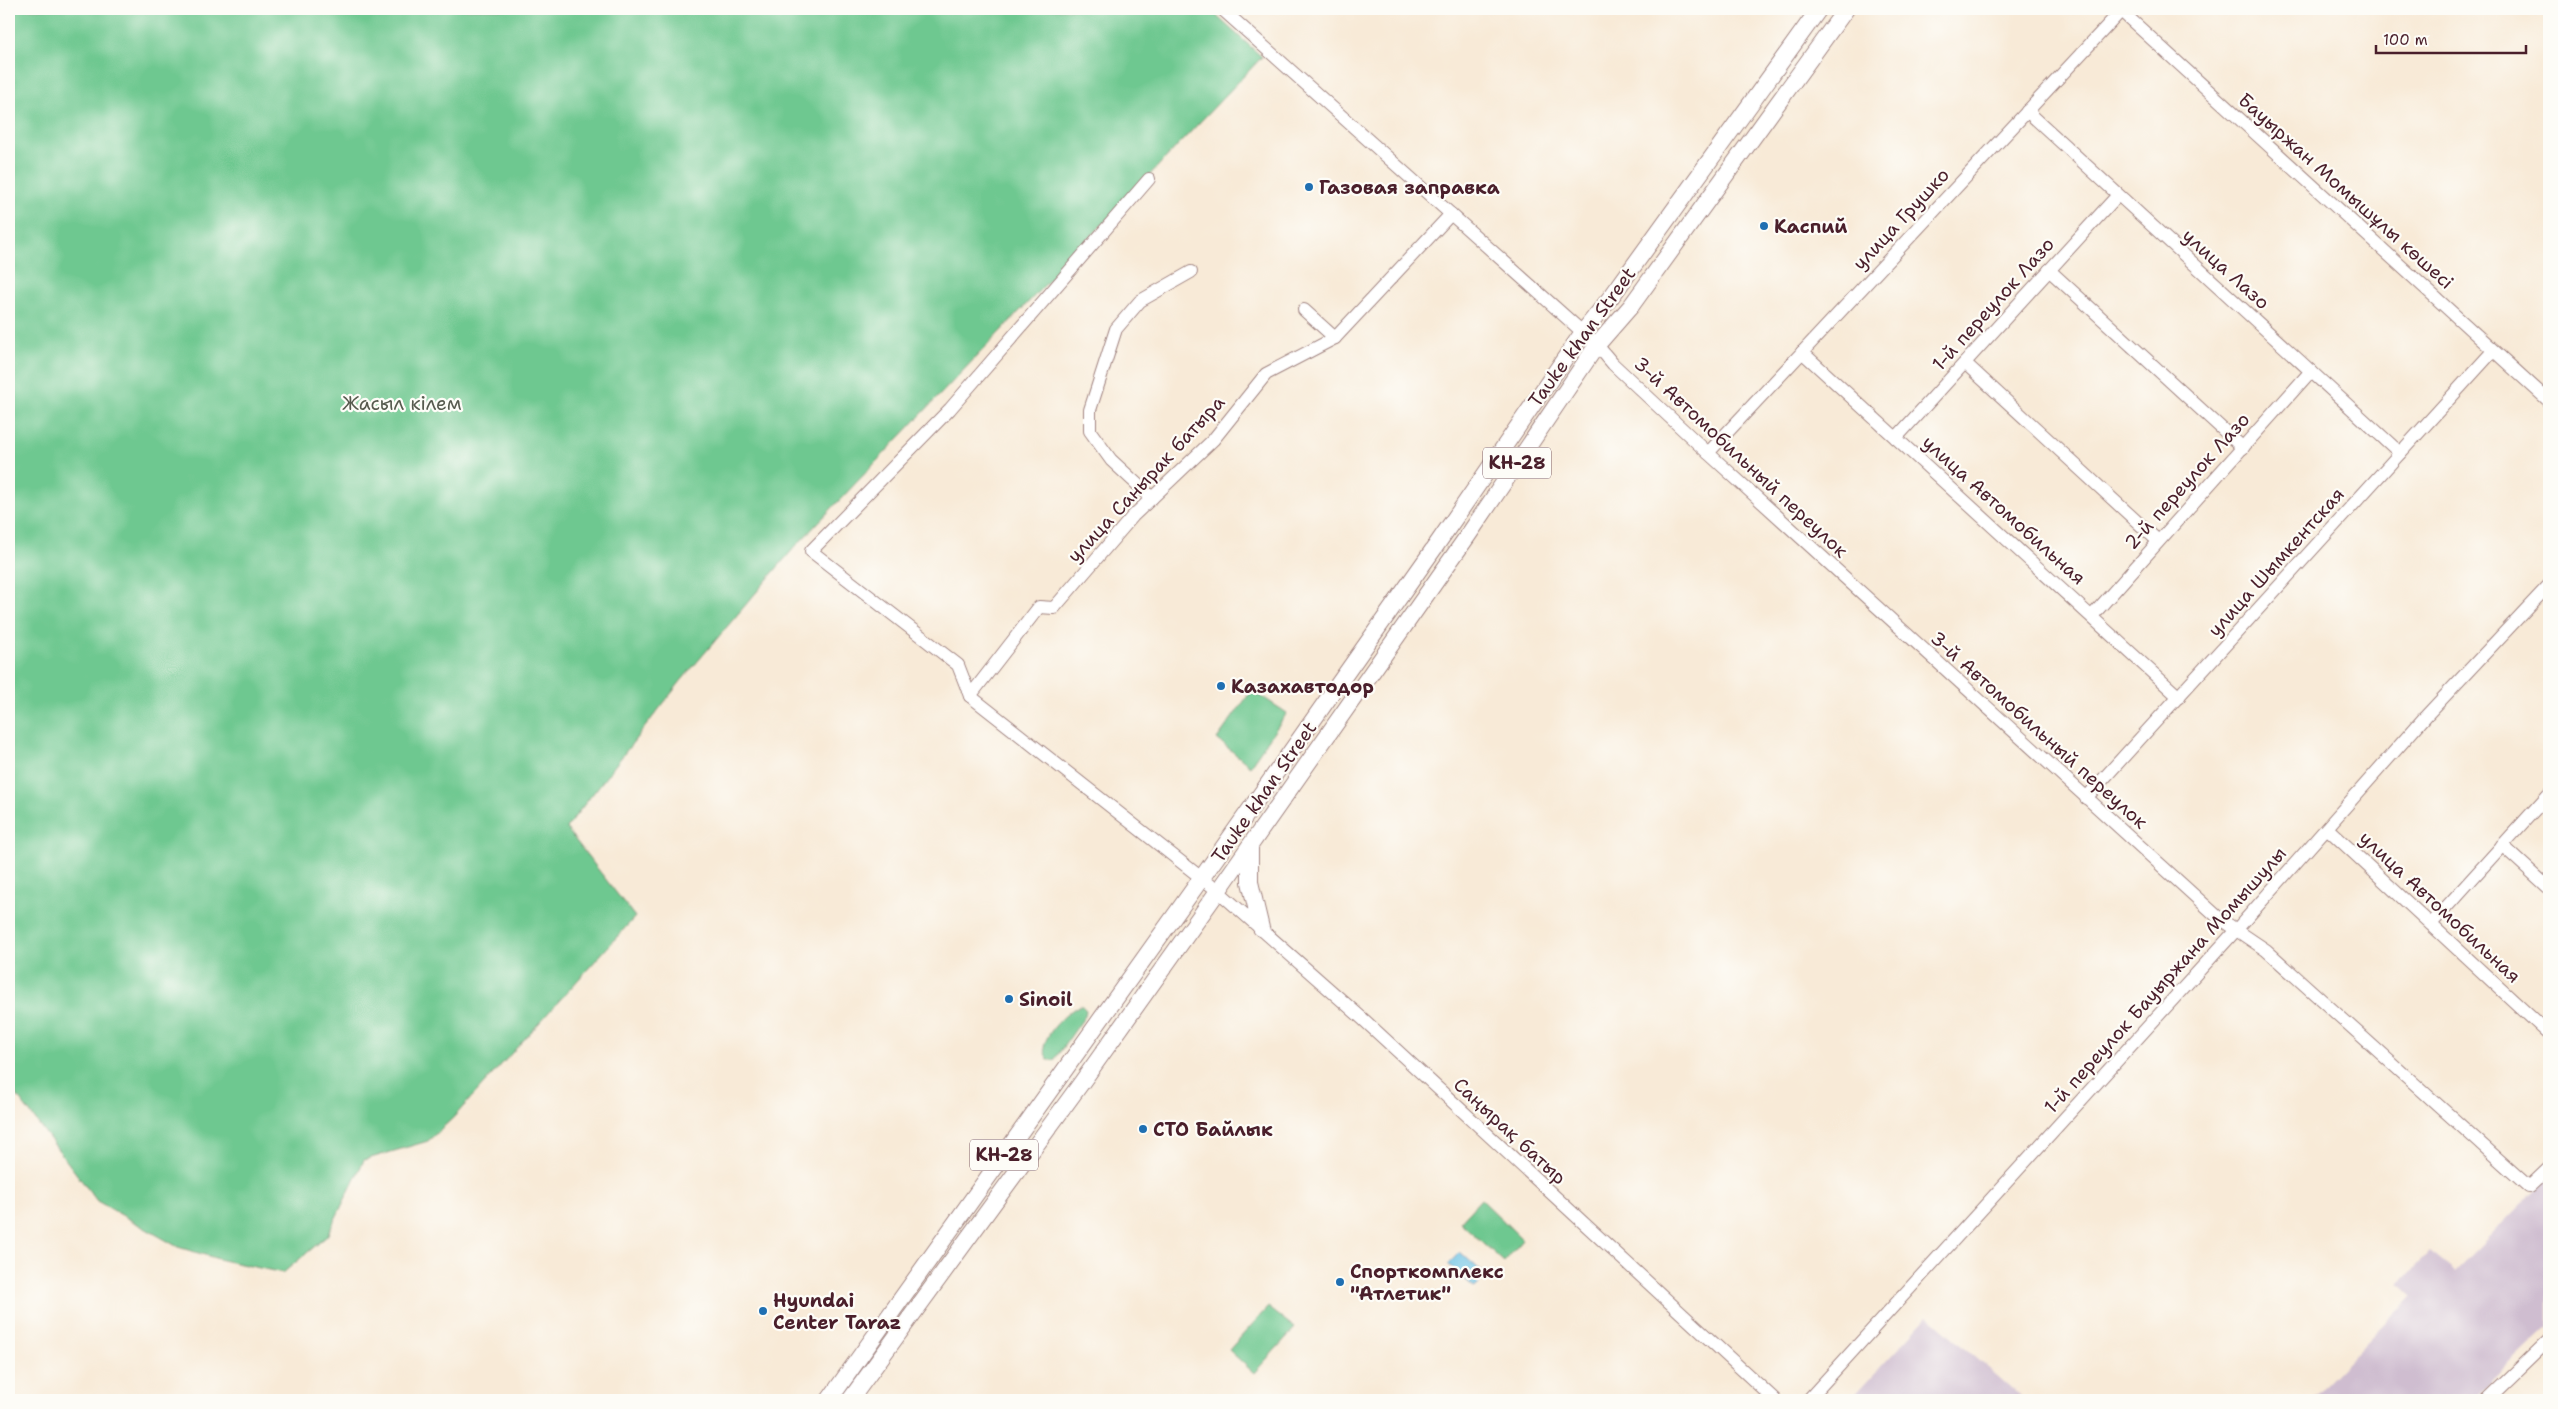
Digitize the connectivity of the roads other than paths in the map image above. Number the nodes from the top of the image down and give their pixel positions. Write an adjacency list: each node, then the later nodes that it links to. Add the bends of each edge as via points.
1 (1222, 9): 8 (street, 3-й Автомобильный переулок)
2 (1819, 9): 12 (main road, Tauke khan Street / КН-28, via 1614,294)
3 (1846, 9): 14 (main road, Tauke khan Street / КН-28, via 1631,306)
4 (2120, 10): 5 (street, улица Грушко); 15 (street, Бауыржан Момышұлы көшесі)
5 (2027, 111): 7 (street, улица Лазо); 16 (street, улица Грушко)
6 (1149, 180): 28 (street, via 950,409 811,551 958,664)
7 (2118, 195): 9 (street, 1-й переулок Лазо); 18 (street, улица Лазо)
8 (1450, 214): 12 (street, 3-й Автомобильный переулок); 13 (street, улица Санырак батыра)
9 (2049, 270): 17 (street, 1-й переулок Лазо); 21 (street)
10 (1191, 272): 24 (street, via 1140,301 1116,329 1090,410 1090,431 1110,460)
11 (1304, 310): 13 (street)
12 (1583, 332): 14 (street, 3-й Автомобильный переулок); 35 (main road, Tauke khan Street / КН-28)
13 (1335, 338): 24 (street, улица Санырак батыра, via 1266,374 1213,440)
14 (1597, 345): 22 (street, 3-й Автомобильный переулок); 34 (main road, Tauke khan Street / КН-28, via 1472,530)
15 (2493, 351): 19 (street, Бауыржан Момышұлы көшесі); 23 (street, улица Шымкентская)
16 (1802, 352): 20 (street, улица Автомобильная); 22 (street, улица Грушко)
17 (1965, 363): 20 (street, 1-й переулок Лазо); 25 (street)
18 (2311, 371): 21 (street, 2-й переулок Лазо); 23 (street, улица Лазо)
19 (2549, 401)
20 (1896, 438): 27 (street, улица Автомобильная)
21 (2243, 448): 25 (street, 2-й переулок Лазо)
22 (1708, 453): 31 (street, 3-й Автомобильный переулок)
23 (2400, 453): 29 (street, улица Шымкентская)
24 (1152, 498): 28 (street, улица Санырак батыра, via 1054,608 1039,607)
25 (2158, 541): 27 (street, 2-й переулок Лазо)
26 (2548, 589): 32 (street, 1-й переулок Бауыржана Момышулы, via 2426,717)
27 (2092, 616): 29 (street, улица Автомобильная)
28 (970, 696): 35 (street, Саңырақ батыр)
29 (2179, 697): 31 (street, улица Шымкентская)
30 (2549, 794): 33 (street)
31 (2086, 798): 40 (street, 3-й Автомобильный переулок, via 2220,919)
32 (2327, 828): 38 (street, улица Автомобильная); 40 (street, 1-й переулок Бауыржана Момышулы)
33 (2502, 845): 36 (street); 38 (street)
34 (1250, 846): 37 (main road, Tauke khan Street / КН-28); 39 (main road, via 1250,882)
35 (1202, 878): 37 (street, Саңырақ батыр); 44 (main road, Tauke khan Street / КН-28)
36 (2549, 888)
37 (1218, 891): 39 (street, Саңырақ батыр); 45 (main road, Tauke khan Street / КН-28)
38 (2431, 924): 41 (street, улица Автомобильная)
39 (1260, 928): 46 (street, Саңырақ батыр)
40 (2237, 929): 42 (street, 3-й Автомобильный переулок, via 2266,950 2529,1187); 47 (street, 1-й переулок Бауыржана Момышулы)
41 (2549, 1034)
42 (2549, 1168)
43 (2549, 1340): 48 (street)
44 (829, 1400)
45 (850, 1400)
46 (1776, 1400)
47 (1808, 1400)
48 (2487, 1400)

